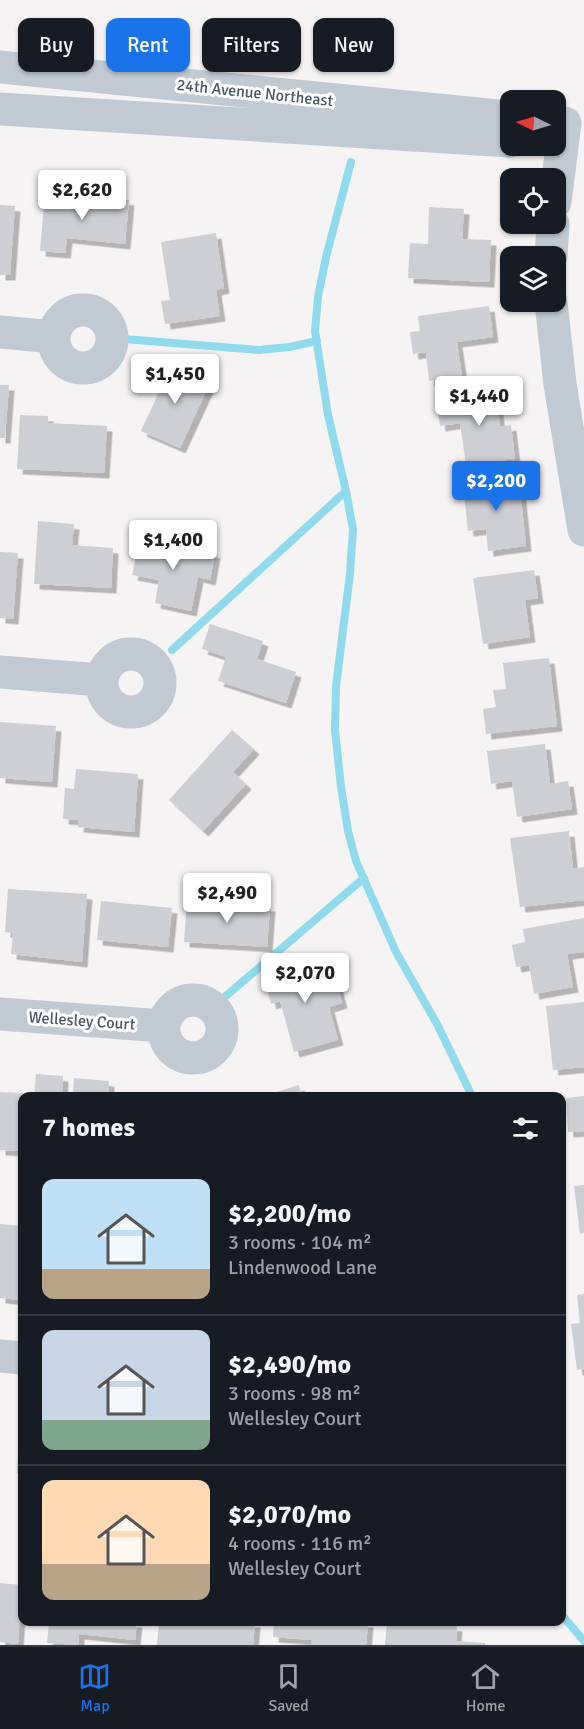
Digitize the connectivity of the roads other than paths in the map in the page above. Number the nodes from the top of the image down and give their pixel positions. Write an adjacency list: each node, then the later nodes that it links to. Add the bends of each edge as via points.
1 (0, 67): 3 (street, 24th Avenue Northeast)
2 (0, 110): 5 (street, 24th Avenue Northeast)
3 (500, 116)
4 (567, 134): 6 (street)
5 (500, 140)
6 (561, 168)
7 (552, 312): 10 (street)
8 (0, 332): 9 (street)
9 (54, 337)
10 (584, 530)
11 (0, 672): 12 (street)
12 (101, 680)
13 (0, 1014): 14 (street, Wellesley Court)
14 (163, 1026)
15 (0, 1356): 16 (street)
16 (18, 1358)

